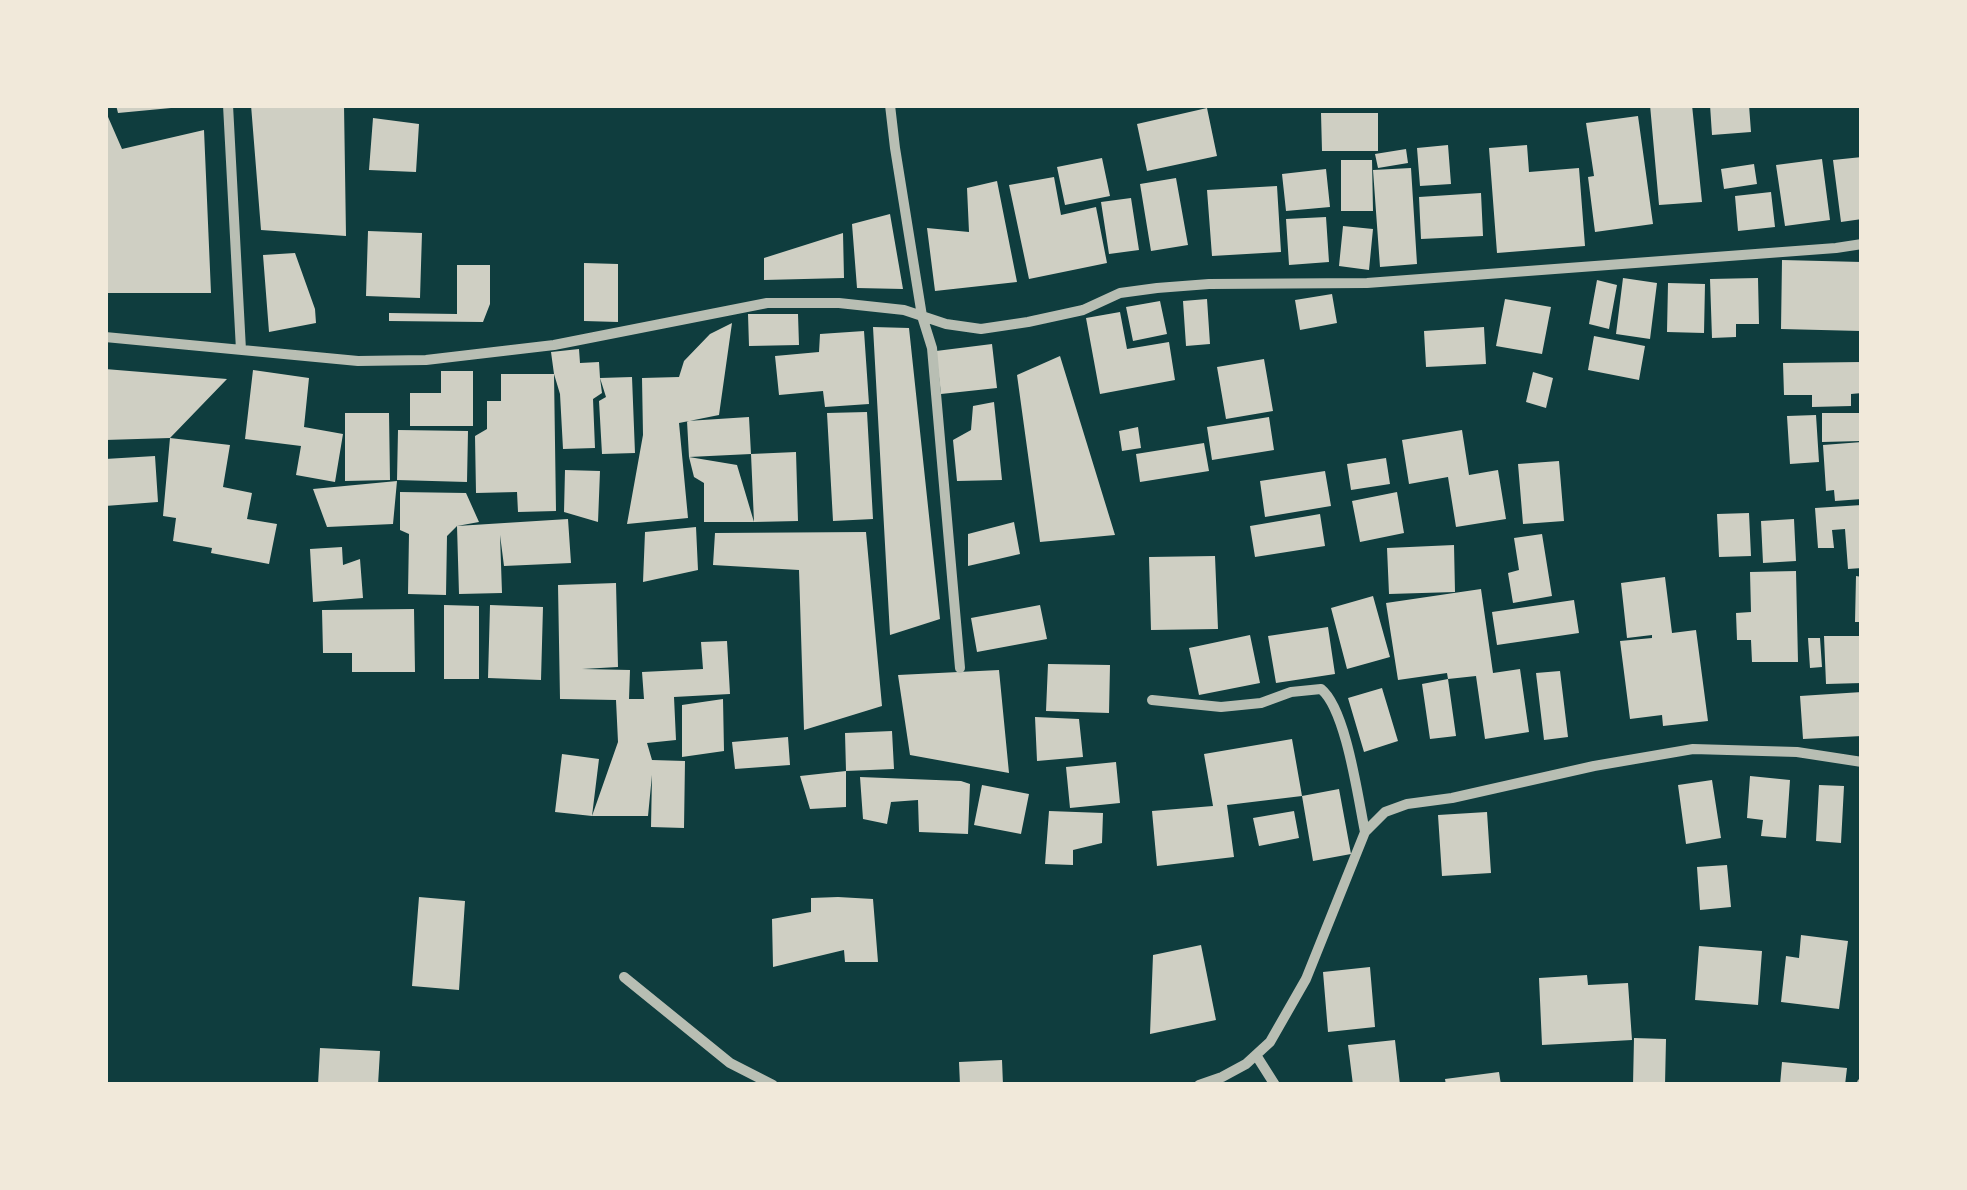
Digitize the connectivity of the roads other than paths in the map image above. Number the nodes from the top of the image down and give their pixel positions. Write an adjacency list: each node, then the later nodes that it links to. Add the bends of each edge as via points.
1 (228, 105): 6 (street)
2 (890, 105): 4 (street)
3 (1862, 244): 4 (street, via 1367,283 1157,288 981,329)
4 (922, 316): 6 (street, via 839,303 767,304 554,346 426,360); 7 (street, via 932,348)
5 (105, 337): 6 (street)
6 (241, 350)
7 (960, 668)
8 (1152, 700): 10 (street, via 1221,707 1320,689 1331,697 1346,741)
9 (1862, 762): 10 (street, via 1693,749 1408,804 1384,812)
10 (1365, 832): 12 (street, via 1306,980)
11 (624, 978): 13 (street, via 730,1063)
12 (1256, 1055): 14 (street); 15 (street)
13 (773, 1085)
14 (1199, 1085)
15 (1275, 1085)

